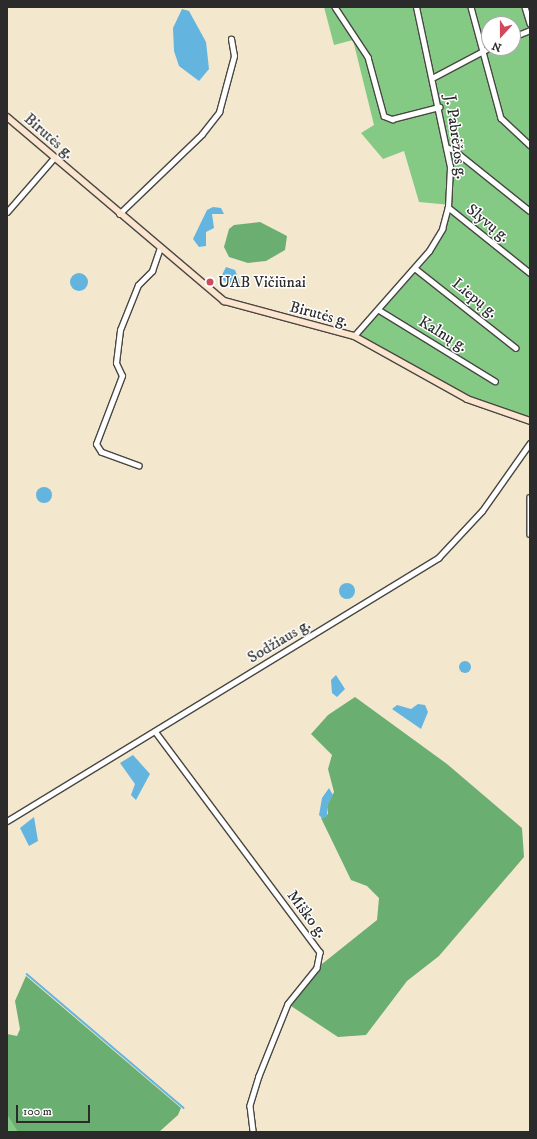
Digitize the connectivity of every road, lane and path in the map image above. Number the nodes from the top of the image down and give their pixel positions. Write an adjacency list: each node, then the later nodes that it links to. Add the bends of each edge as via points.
1 (335, 7): 12 (street, via 368,57 384,116 392,120)
2 (416, 7): 11 (street, J. Pabrėžos g.)
3 (471, 7): 8 (street)
4 (524, 7): 5 (street)
5 (530, 23): 6 (street)
6 (529, 32)
7 (231, 39): 20 (street, via 234,56 219,112 202,134)
8 (481, 47)
9 (481, 52): 11 (street)
10 (483, 56): 14 (street, via 503,122)
11 (434, 77): 12 (street, J. Pabrėžos g.)
12 (439, 107): 15 (street, J. Pabrėžos g.)
13 (7, 117): 16 (main road, Birutės g.)
14 (530, 145)
15 (446, 147): 17 (street, J. Pabrėžos g., via 450,168); 18 (street, via 454,150)
16 (54, 158): 19 (street); 20 (main road, Birutės g.)
17 (448, 207): 22 (street, J. Pabrėžos g., via 437,239); 23 (street, Slyvų g.)
18 (530, 211)
19 (7, 212)
20 (120, 214): 21 (main road, Birutės g.)
21 (160, 248): 25 (main road, Birutės g., via 211,292 233,305); 30 (street, via 152,271 138,285 120,330 116,363 122,376 96,444 101,452)
22 (416, 268): 24 (street, J. Pabrėžos g.); 26 (street, Liepų g.)
23 (530, 273)
24 (379, 310): 25 (street, J. Pabrėžos g.); 27 (street, Kalnų g.)
25 (354, 336): 28 (main road, Birutės g., via 467,399)
26 (516, 348)
27 (494, 380)
28 (530, 421)
29 (530, 443): 33 (street, Sodžiaus g., via 482,511 438,558)
30 (139, 466)
31 (530, 497): 32 (street)
32 (530, 534)
33 (155, 731): 34 (street, Sodžiaus g.); 35 (street, Miško g., via 320,952 317,968 288,1004 259,1076 250,1106)
34 (7, 821)
35 (253, 1132)

